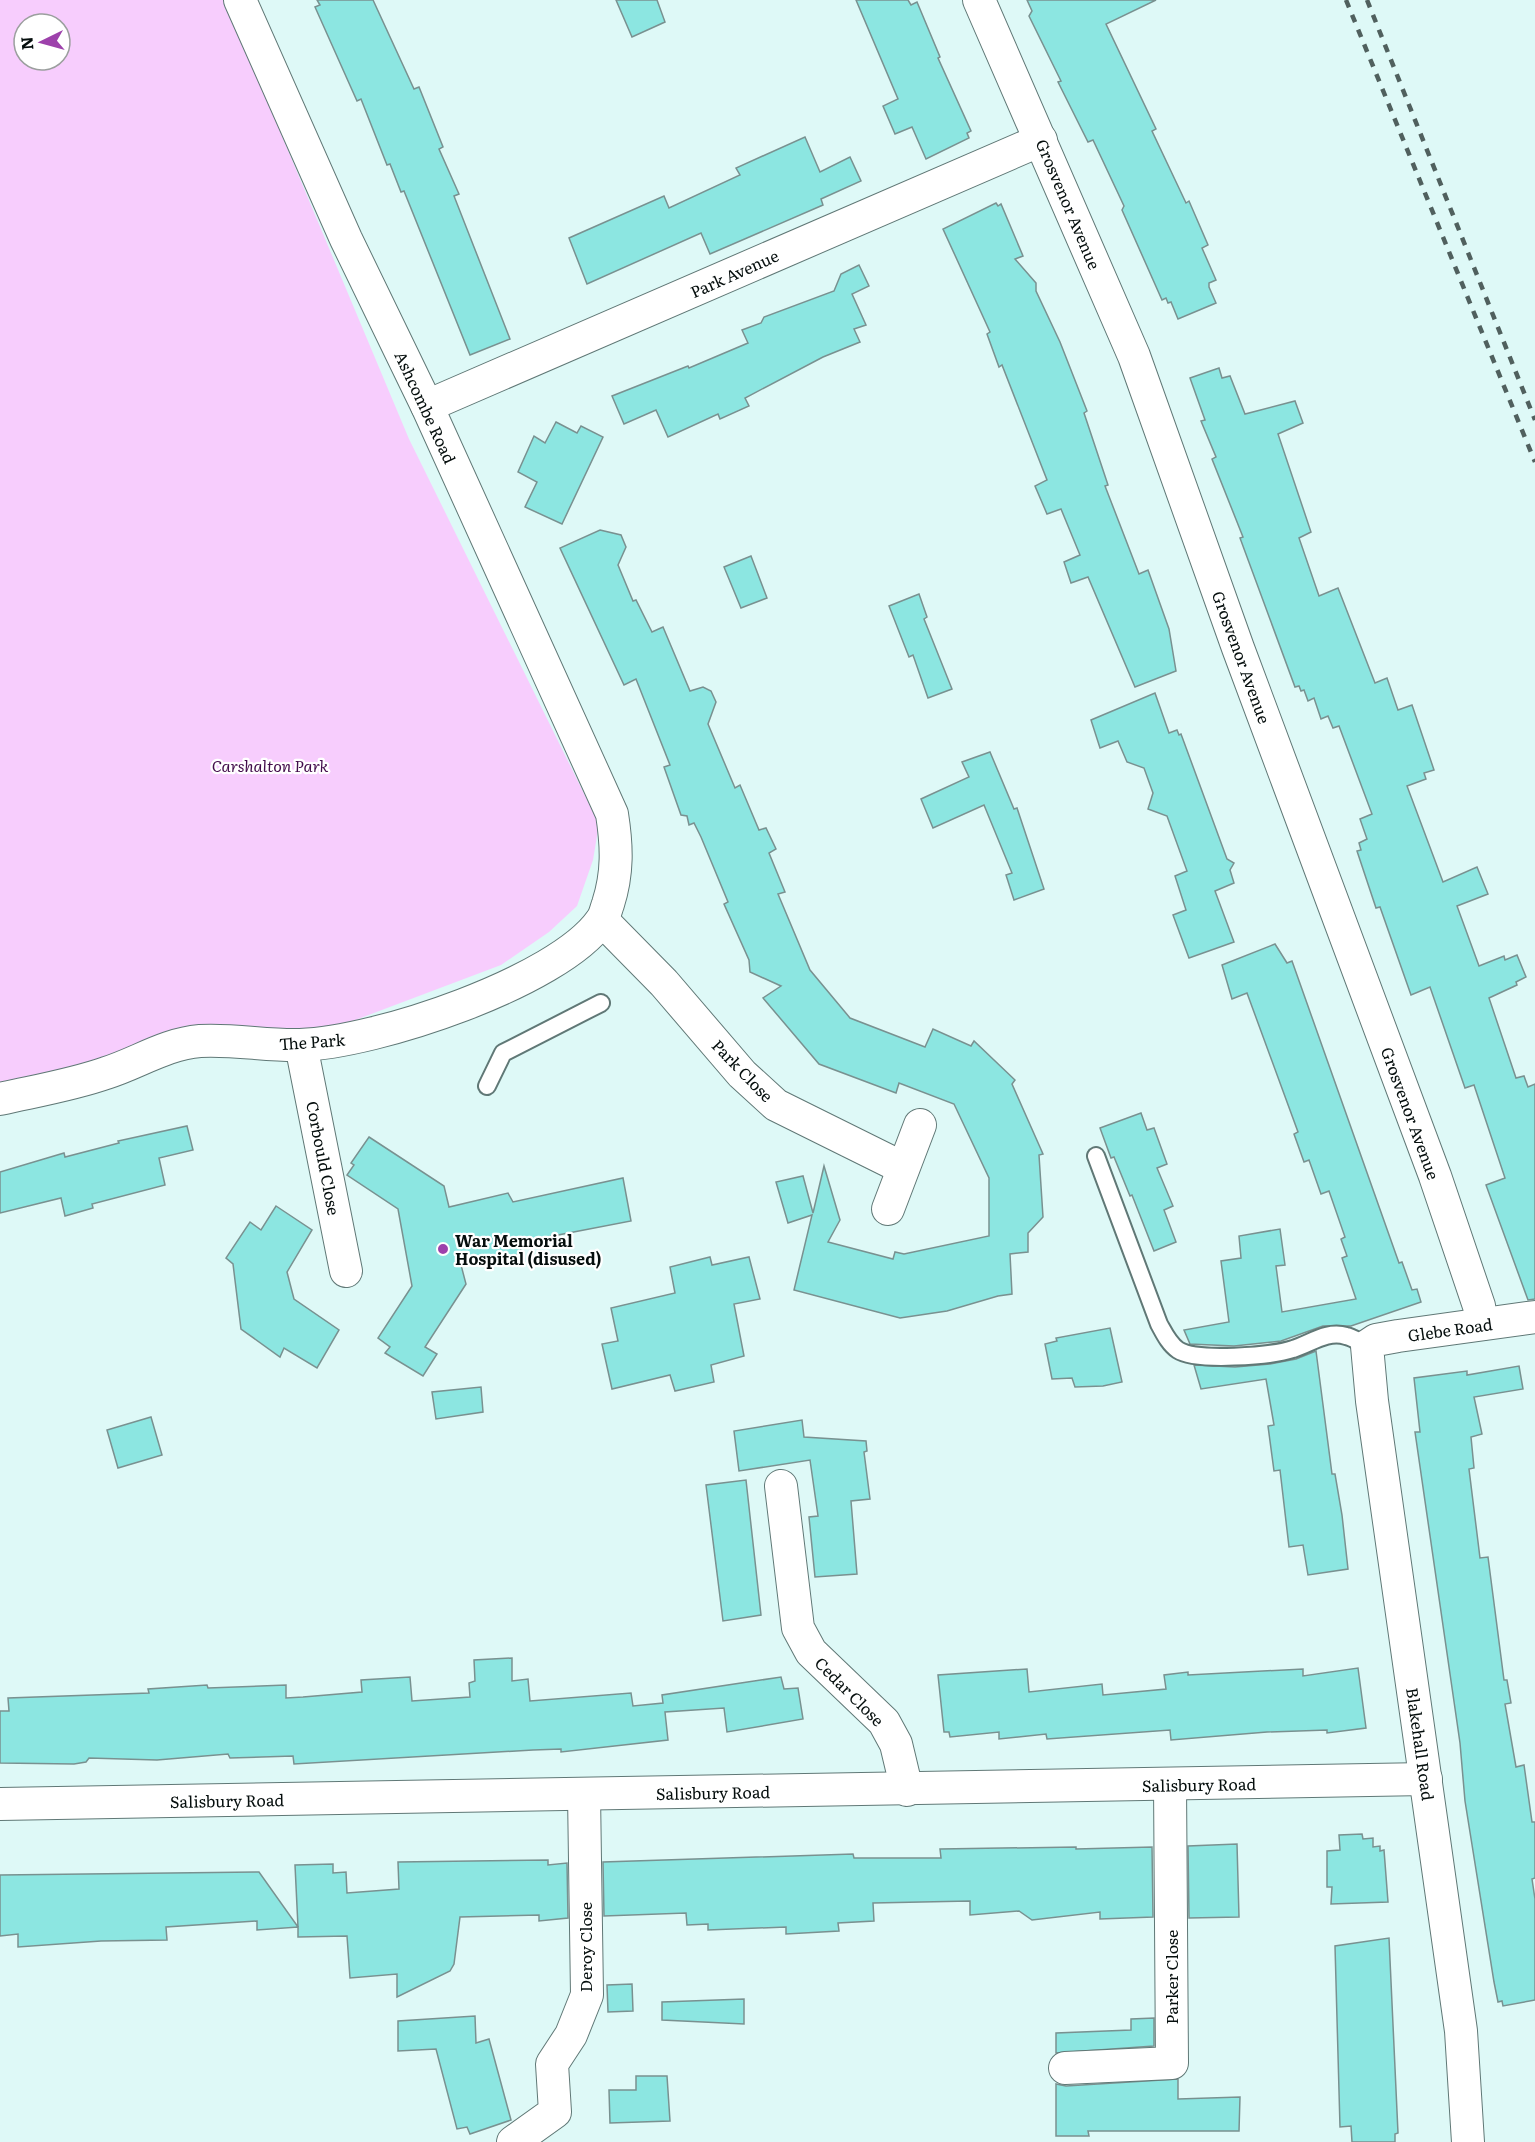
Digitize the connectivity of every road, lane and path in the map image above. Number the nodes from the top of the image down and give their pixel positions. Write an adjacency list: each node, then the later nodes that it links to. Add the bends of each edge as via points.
1 (240, 0): 4 (street, Ashcombe Road, via 346,239)
2 (979, 0): 3 (street, Grosvenor Avenue)
3 (1041, 140): 4 (street, Park Avenue); 17 (street, Grosvenor Avenue, via 1134,356 1435,1176)
4 (427, 406): 5 (street, Ashcombe Road)
5 (612, 814): 6 (street, The Park, via 617,843 615,880)
6 (602, 920): 8 (street, The Park, via 564,957 521,980 418,1022 362,1037); 13 (street, Park Close, via 664,983 742,1074 776,1105)
7 (601, 1003): 9 (lane, via 503,1053)
8 (301, 1045): 10 (street, The Park, via 200,1041 165,1048 107,1073); 15 (street, Corbould Close)
9 (487, 1086)
10 (0, 1099)
11 (920, 1125): 13 (street)
12 (1096, 1156): 18 (lane, via 1159,1324 1178,1350 1202,1358 1233,1356 1292,1350 1321,1336 1345,1335)
13 (903, 1168): 14 (street)
14 (888, 1209)
15 (346, 1272)
16 (1535, 1317): 17 (street, Glebe Road)
17 (1482, 1324): 18 (street, Glebe Road, via 1376,1340)
18 (1367, 1346): 20 (street, Blakehall Road)
19 (781, 1486): 22 (street, Cedar Close, via 798,1628 811,1652 884,1722 896,1744)
20 (1426, 1779): 21 (street, Salisbury Road); 27 (street, Blakehall Road, via 1465,2065)
21 (1170, 1784): 22 (street, Salisbury Road); 25 (street, Parker Close, via 1172,2063)
22 (907, 1790): 23 (street, Salisbury Road)
23 (584, 1794): 24 (street, Salisbury Road); 26 (street, Deroy Close, via 586,1995 571,2035 552,2064 555,2112)
24 (0, 1804)
25 (1065, 2068)
26 (513, 2142)
27 (1468, 2142)

